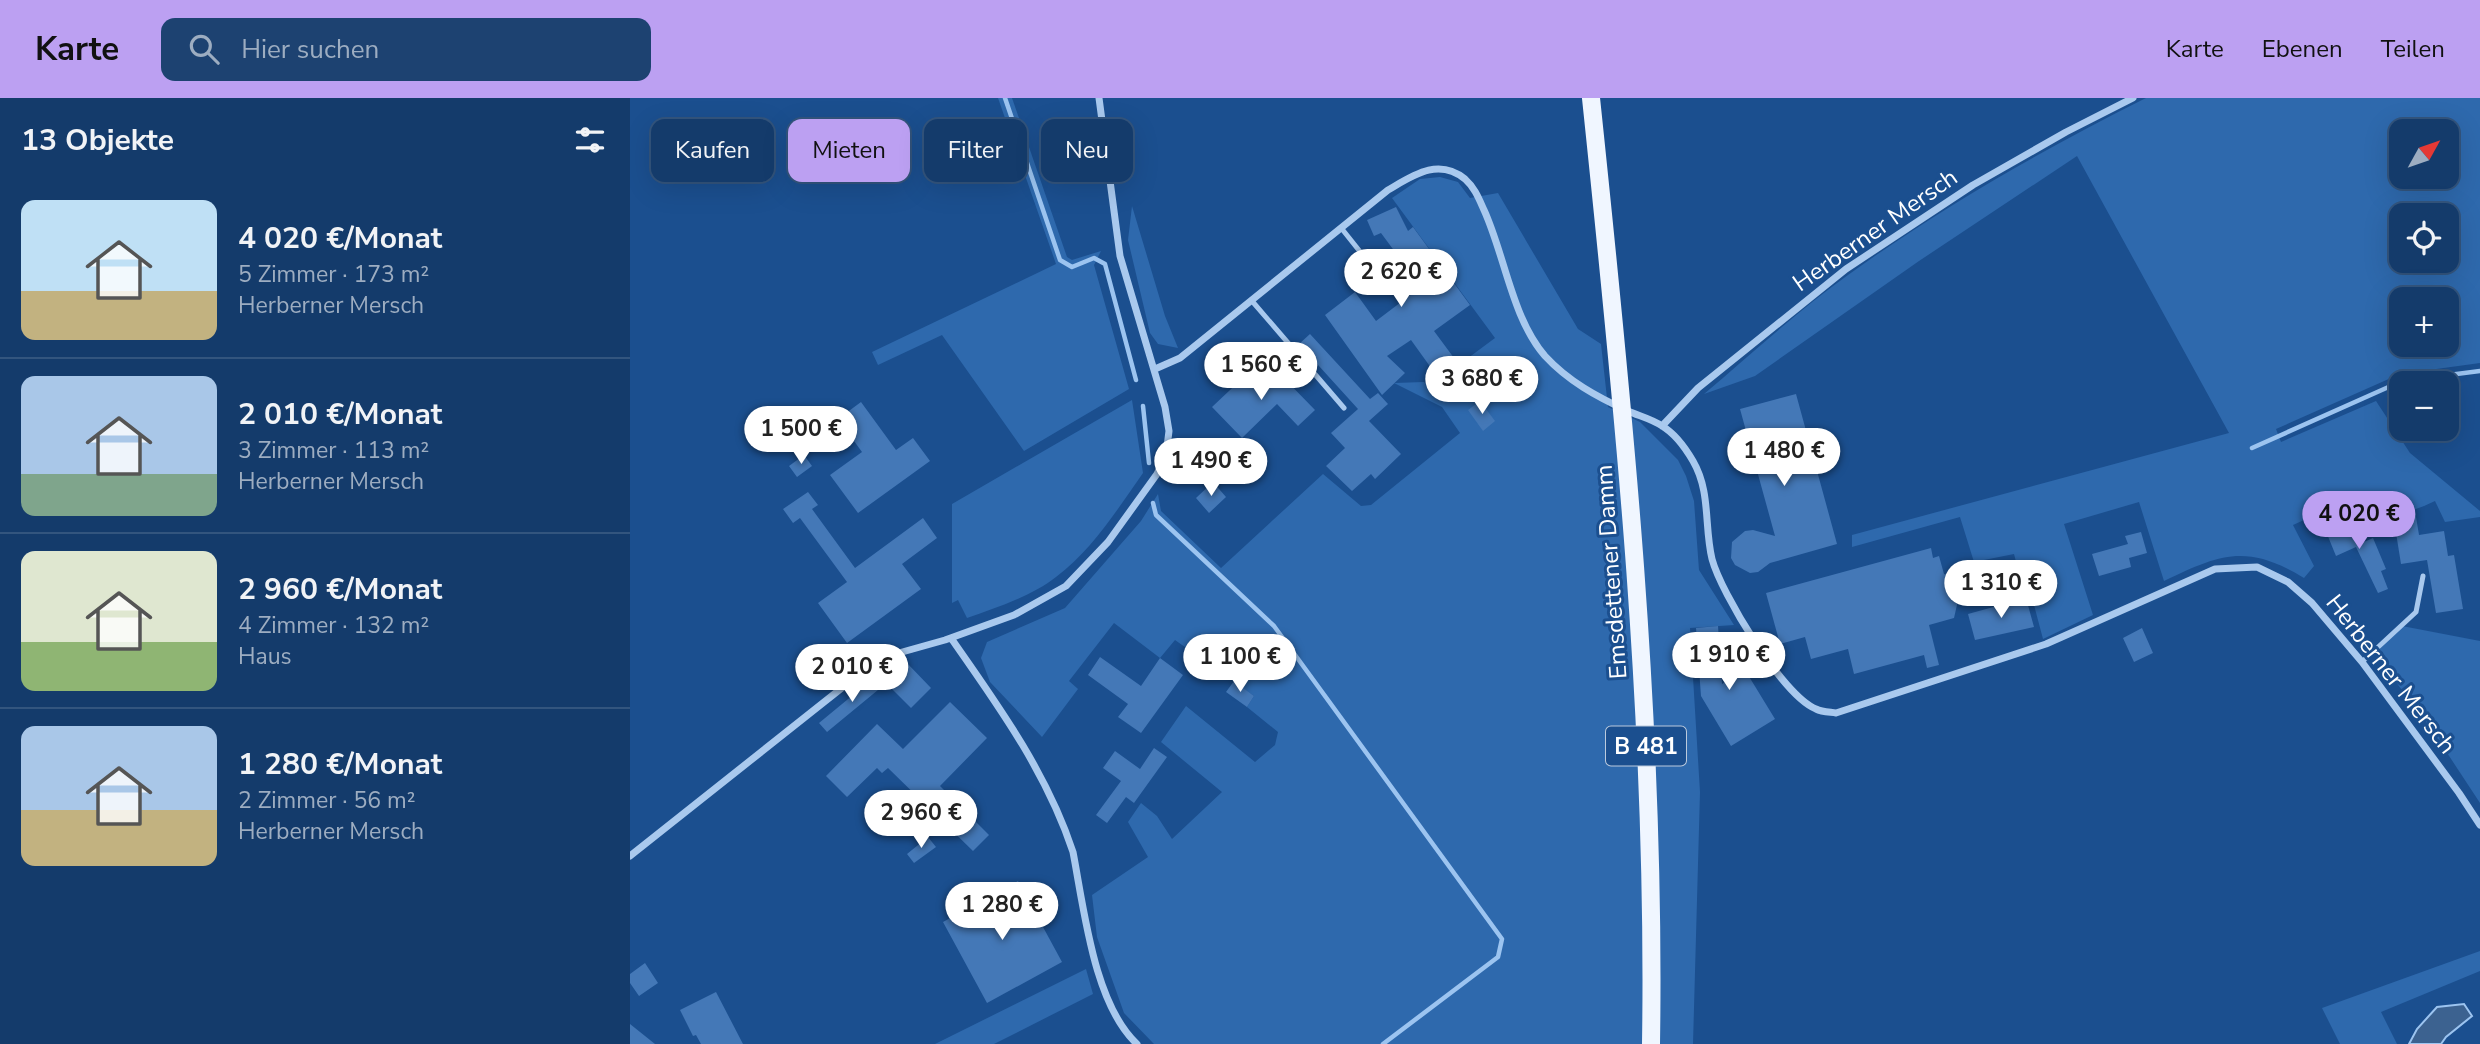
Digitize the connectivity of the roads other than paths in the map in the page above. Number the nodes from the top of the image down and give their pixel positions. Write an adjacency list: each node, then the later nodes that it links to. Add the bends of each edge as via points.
1 (1099, 98): 7 (street, via 1120,256)
2 (1591, 98): 16 (main road, Emsdettener Damm / B 481, via 1621,382 1644,681)
3 (2133, 98): 9 (street, Herberner Mersch, via 1973,185 1846,269 1698,388)
4 (1342, 229): 5 (lane); 6 (street, Herberner Mersch); 9 (street, Herberner Mersch, via 1419,171 1438,169 1463,178 1474,190 1494,232 1523,321 1545,355 1588,391)
5 (1389, 288)
6 (1252, 301): 7 (street, Herberner Mersch, via 1181,358); 8 (lane)
7 (1155, 369): 11 (street, via 1168,431 1166,455 1108,542 1066,586 1014,615)
8 (1343, 408)
9 (1662, 426): 12 (street, Herberner Mersch, via 1678,440 1703,486 1709,546 1723,586 1769,664 1786,686 1815,709 1836,713 2046,645 2215,569 2257,568 2288,582)
10 (2423, 576): 12 (lane, via 2416,611)
11 (951, 638): 14 (street, via 888,656 867,668); 15 (street, via 1011,723 1066,831 1105,993 1116,1019)
12 (2362, 662): 13 (street, Herberner Mersch)
13 (2480, 825)
14 (630, 856)
15 (1137, 1044)
16 (1651, 1044)

